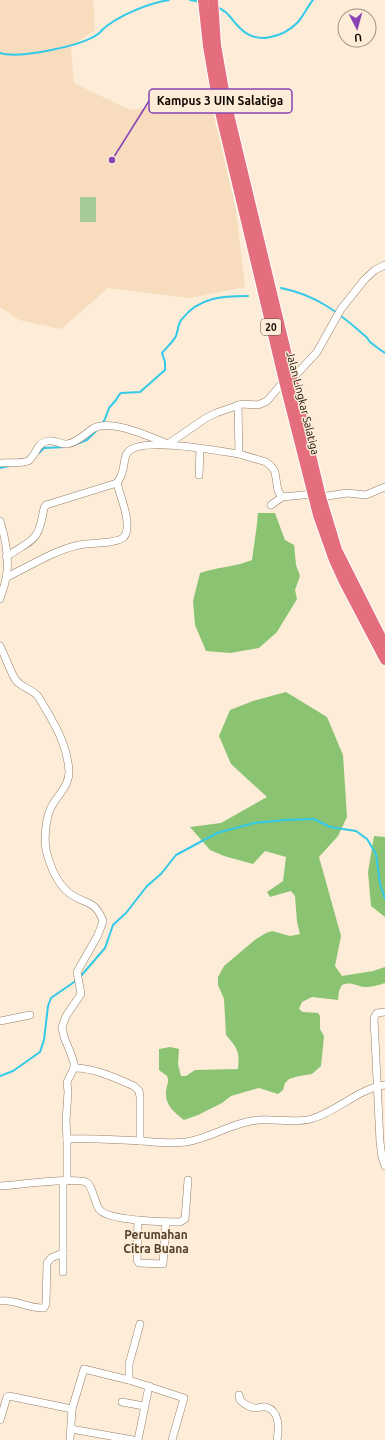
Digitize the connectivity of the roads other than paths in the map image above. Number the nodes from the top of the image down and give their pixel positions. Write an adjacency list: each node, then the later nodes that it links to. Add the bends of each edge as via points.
1 (203, 0): 3 (highway, Jalan Lingkar Salatiga / 20)
2 (213, 0): 3 (highway, Jalan Lingkar Salatiga / 20)
3 (209, 12): 5 (highway, Jalan Lingkar Salatiga / 20, via 212,72 217,99)
4 (385, 265): 5 (street, via 365,279 341,310 317,352)
5 (288, 380): 6 (street, via 263,404); 14 (highway, Jalan Lingkar Salatiga / 20)
6 (238, 405): 7 (street, via 206,418); 9 (street)
7 (168, 444): 8 (street); 10 (street, via 137,431 103,426 68,444 54,440 45,442 28,461); 12 (street, via 132,449 124,458 123,472)
8 (200, 449): 9 (street); 11 (street)
9 (239, 454): 15 (street, via 271,466)
10 (0, 463)
11 (199, 475)
12 (117, 484): 19 (street, via 47,504 37,536); 20 (street, via 126,515 123,538 61,550)
13 (385, 487): 14 (street, via 366,495)
14 (317, 495): 15 (street); 22 (highway, Jalan Lingkar Salatiga / 20, via 337,550); 24 (highway, Jalan Lingkar Salatiga / 20, via 323,531 334,560)
15 (282, 497): 16 (street)
16 (271, 505)
17 (0, 521): 18 (street)
18 (3, 548): 19 (street)
19 (6, 557): 20 (street)
20 (7, 577): 21 (street)
21 (0, 599)
22 (385, 644)
23 (0, 646): 28 (street, via 16,680 40,699 65,749 69,775 47,817 47,856 67,891 93,905 103,922 78,970 81,996 73,1004 62,1027)
24 (385, 660)
25 (385, 1012): 29 (street, via 377,1013 374,1018)
26 (30, 1015): 27 (street)
27 (0, 1021)
28 (74, 1068): 30 (street, via 67,1082); 31 (street, via 87,1069 136,1088 140,1097)
29 (382, 1086): 31 (street, via 354,1097 310,1120 258,1120 228,1126 190,1141); 32 (street, via 380,1142)
30 (67, 1139): 31 (street); 34 (street)
31 (140, 1142)
32 (385, 1166)
33 (188, 1180): 37 (street, via 185,1219 180,1222)
34 (65, 1181): 35 (street); 36 (street, via 89,1184 94,1200 102,1212); 38 (street)
35 (0, 1186)
36 (138, 1220): 37 (street); 37 (street, via 139,1263 163,1264)
37 (166, 1222)
38 (63, 1253): 39 (street); 40 (street, via 51,1258 47,1263 44,1308 24,1306 11,1300)
39 (63, 1272)
40 (0, 1301)
41 (140, 1324): 42 (street, via 129,1364)
42 (129, 1380): 43 (street); 47 (street, via 84,1369)
43 (149, 1386): 46 (street); 53 (street, via 184,1398)
44 (239, 1395): 54 (street, via 243,1404 251,1407 265,1406 275,1414 279,1427)
45 (122, 1402): 46 (street)
46 (144, 1406): 52 (street)
47 (72, 1409): 48 (street, via 9,1396); 49 (street)
48 (0, 1420)
49 (71, 1429): 50 (street); 51 (street)
50 (70, 1440)
51 (133, 1440)
52 (138, 1440)
53 (172, 1440)
54 (277, 1440)

